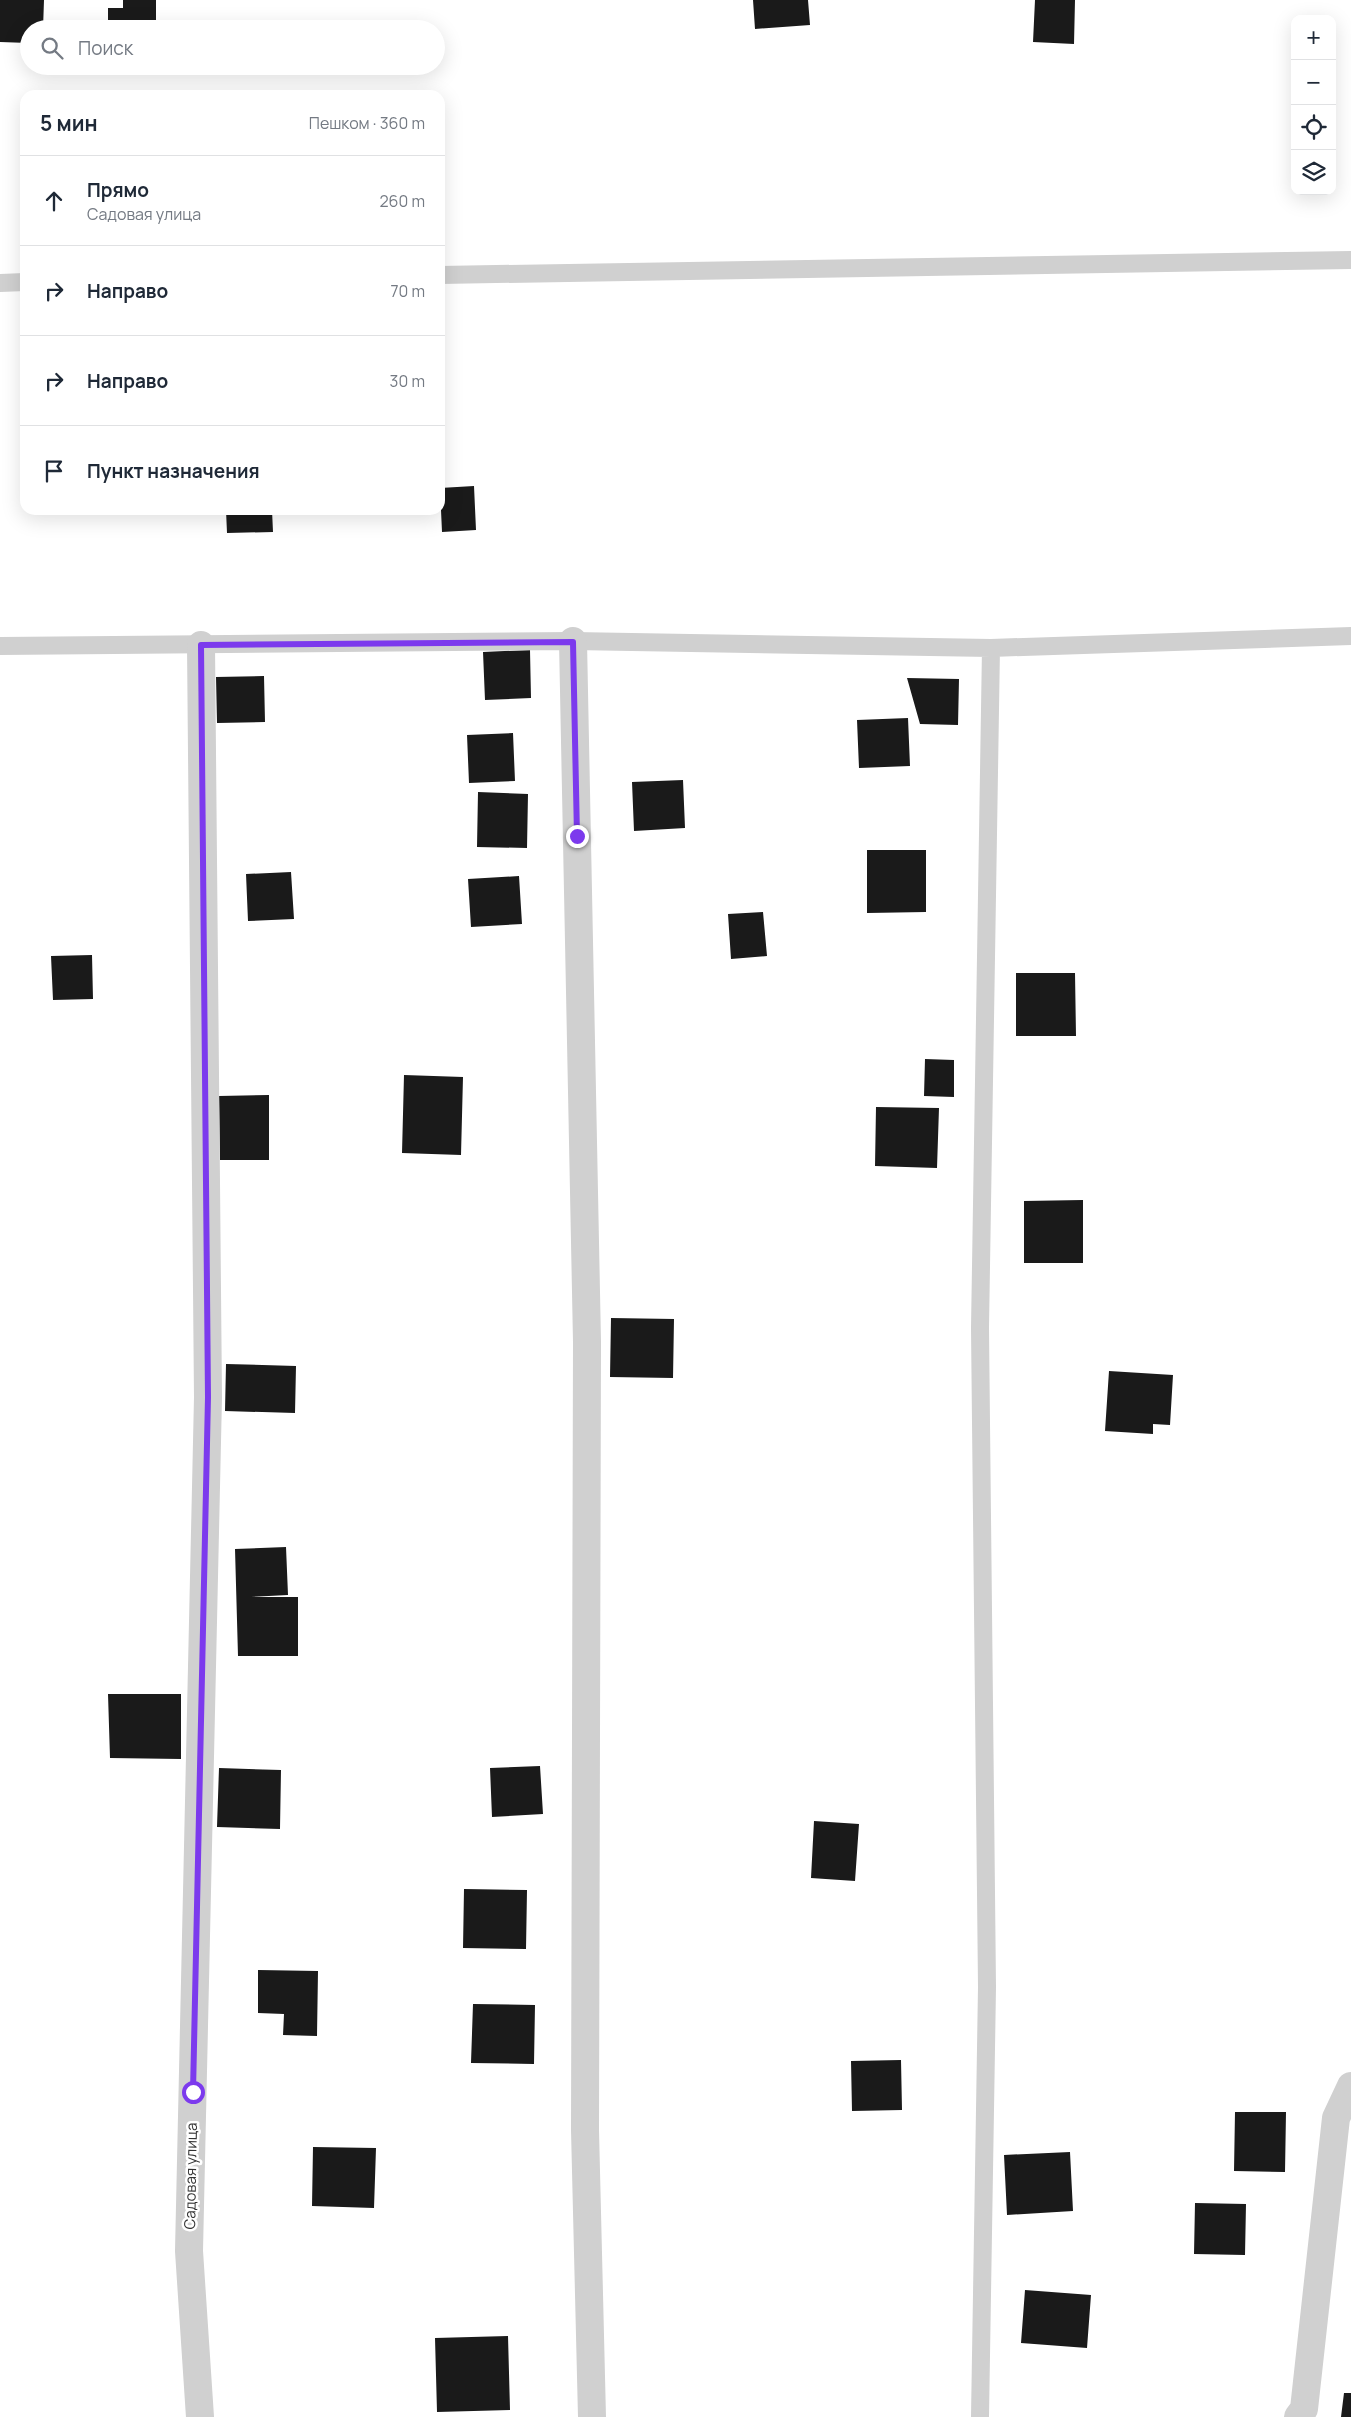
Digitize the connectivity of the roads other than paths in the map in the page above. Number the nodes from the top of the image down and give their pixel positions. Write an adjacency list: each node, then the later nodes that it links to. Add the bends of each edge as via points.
1 (1351, 260): 2 (lane)
2 (445, 275)
3 (0, 282): 4 (lane)
4 (20, 282)
5 (1351, 636): 9 (lane)
6 (573, 642): 7 (lane); 9 (lane); 12 (street, via 587,1342 585,2130)
7 (201, 645): 8 (lane); 11 (street, Садовая улица, via 208,1397 189,2251)
8 (0, 646)
9 (991, 648): 13 (lane, via 980,1328 986,1987)
10 (1351, 2086): 14 (street, via 1336,2118 1304,2409)
11 (200, 2417)
12 (592, 2417)
13 (980, 2417)
14 (1298, 2417)

